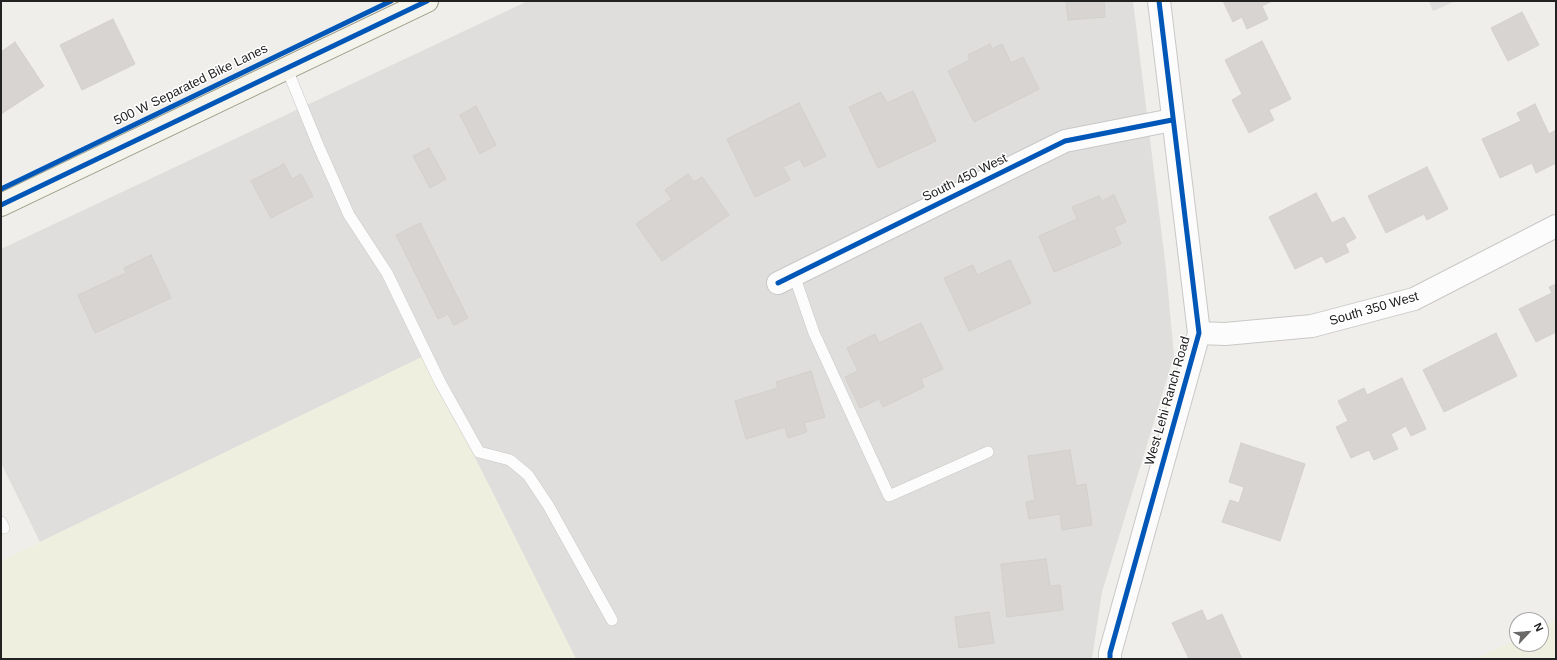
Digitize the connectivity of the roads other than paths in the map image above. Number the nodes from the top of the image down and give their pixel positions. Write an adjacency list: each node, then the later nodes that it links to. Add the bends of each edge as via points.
1 (1159, 1): 4 (street, West Lehi Ranch Road)
2 (420, 3): 3 (street)
3 (287, 69): 5 (street); 10 (lane, via 349,215 387,273 440,382 479,452 510,460 528,475 548,505)
4 (1172, 120): 7 (street, South 450 West, via 1065,141); 8 (street, West Lehi Ranch Road)
5 (1, 205)
6 (1556, 226): 8 (street, South 350 West, via 1414,300 1312,326 1225,334)
7 (786, 279): 9 (lane, via 890,496)
8 (1199, 333): 11 (street, West Lehi Ranch Road)
9 (988, 452)
10 (612, 620)
11 (1110, 659)

